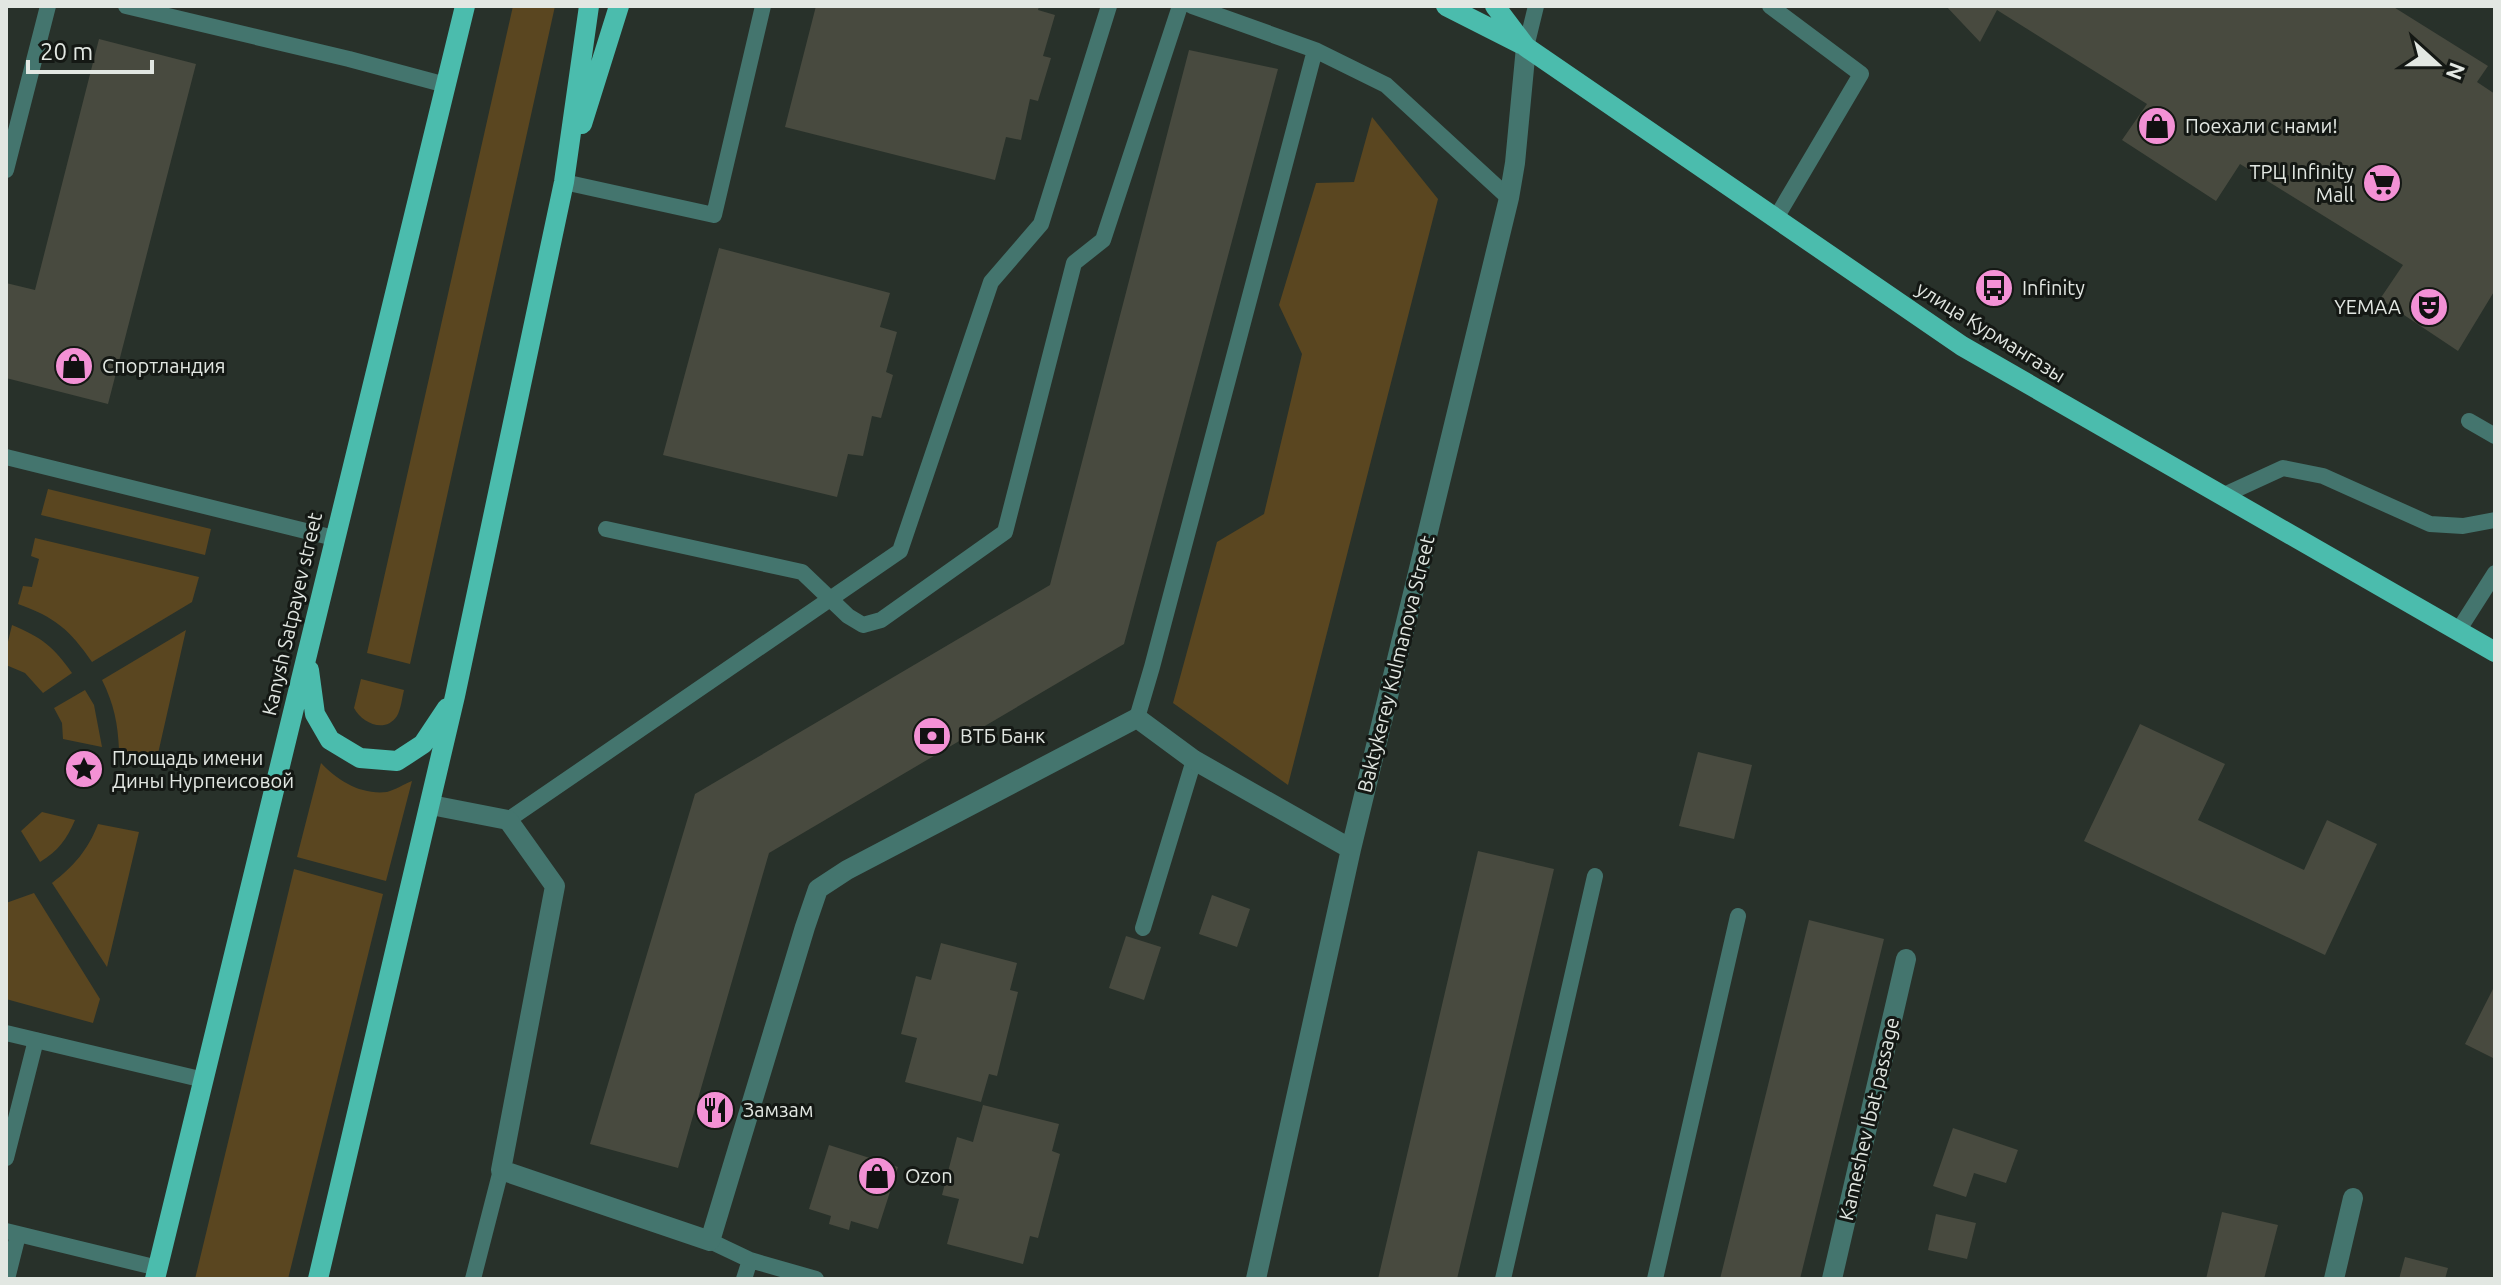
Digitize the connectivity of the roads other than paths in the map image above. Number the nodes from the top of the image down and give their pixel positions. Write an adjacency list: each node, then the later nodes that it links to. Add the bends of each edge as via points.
1 (48, 6): 17 (lane)
2 (126, 6): 16 (lane)
3 (465, 6): 16 (main road, Kanysh Satpayev street)
4 (589, 6): 18 (main road)
5 (619, 6): 18 (main road)
6 (763, 6): 18 (lane, via 714,215)
7 (1109, 6): 29 (lane, via 1041,224 991,282 900,551)
8 (1180, 6): 29 (lane, via 1103,240 1074,263 1005,532 881,620 863,625)
9 (1192, 6): 15 (lane)
10 (1446, 6): 14 (main road)
11 (1495, 6): 14 (main road, улица Курмангазы)
12 (1536, 6): 14 (lane)
13 (1770, 6): 20 (lane, via 1861,74)
14 (1526, 47): 19 (street, Baktykerey Kulmanova Street); 20 (main road, улица Курмангазы)
15 (1315, 50): 19 (lane, via 1386,85); 34 (lane)
16 (446, 85): 27 (main road, Kanysh Satpayev street)
17 (6, 170)
18 (564, 182): 33 (main road)
19 (1509, 198): 38 (street, Baktykerey Kulmanova Street)
20 (1776, 218): 24 (main road, улица Курмангазы, via 1962,346)
21 (2469, 421): 22 (lane)
22 (2495, 436)
23 (6, 457): 27 (lane)
24 (2222, 496): 25 (lane, via 2283,468 2323,476 2430,524 2463,526); 30 (main road, улица Курмангазы)
25 (2495, 520)
26 (606, 529): 29 (lane, via 802,572)
27 (334, 538): 32 (main road, Kanysh Satpayev street)
28 (2495, 573): 30 (lane)
29 (830, 598): 37 (lane)
30 (2458, 631): 31 (main road, улица Курмангазы)
31 (2495, 652)
32 (307, 658): 33 (main road, via 315,714 330,740 360,758 397,761 423,744); 45 (main road, Kanysh Satpayev street)
33 (455, 696): 36 (main road)
34 (1137, 718): 35 (street); 50 (street, via 818,889)
35 (1194, 760): 38 (street); 41 (lane)
36 (431, 805): 37 (street); 54 (main road)
37 (508, 820): 47 (street, via 555,886)
38 (1351, 849): 58 (street, Baktykerey Kulmanova Street)
39 (1595, 876): 59 (lane)
40 (1738, 916): 60 (lane)
41 (1143, 928)
42 (1906, 959): 61 (street, Kameshev Ibat passage)
43 (6, 1033): 44 (lane)
44 (36, 1040): 45 (lane); 46 (lane)
45 (204, 1080): 52 (main road, Kanysh Satpayev street)
46 (6, 1158)
47 (501, 1170): 50 (street); 55 (lane)
48 (2353, 1198): 62 (street)
49 (12, 1233): 52 (lane); 53 (lane)
50 (710, 1241): 51 (lane)
51 (750, 1260): 56 (lane); 57 (lane)
52 (156, 1274)
53 (7, 1279)
54 (318, 1279)
55 (473, 1279)
56 (744, 1279)
57 (816, 1279)
58 (1256, 1279)
59 (1503, 1279)
60 (1655, 1279)
61 (1832, 1279)
62 (2334, 1279)

